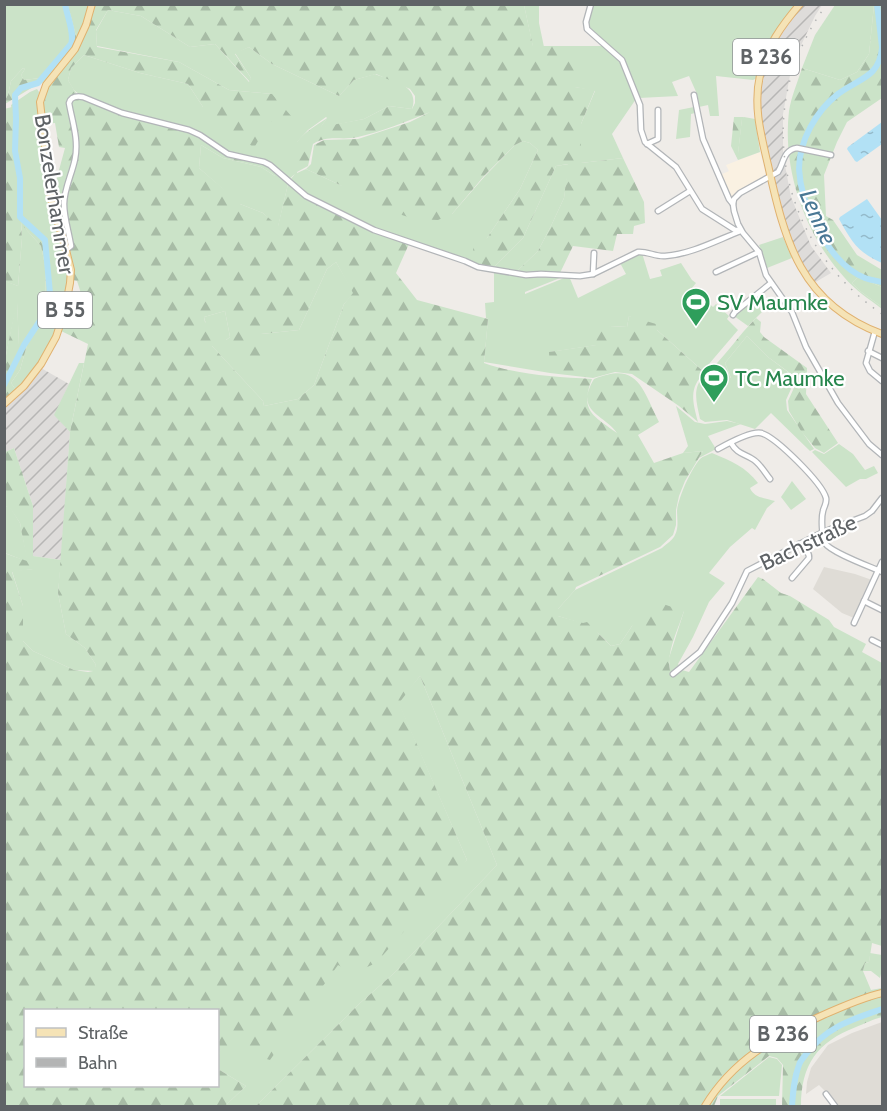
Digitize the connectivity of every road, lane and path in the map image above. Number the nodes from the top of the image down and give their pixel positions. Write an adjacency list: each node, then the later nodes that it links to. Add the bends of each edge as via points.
1 (92, 4): 13 (main road, Bonzelerhammer / B 55, via 75,49 43,90 40,105 51,199)
2 (591, 4): 6 (street, via 587,29 622,60 639,103 642,136)
3 (800, 4): 8 (main road, B 236, via 780,29 766,56 758,86 758,119)
4 (694, 95): 10 (street, via 703,139)
5 (658, 110): 6 (street, via 658,139)
6 (647, 144): 9 (street, via 676,167)
7 (828, 154): 8 (street, via 792,149)
8 (770, 177): 10 (street, via 740,193); 20 (main road, B 236, via 785,234 806,276 836,309)
9 (690, 191): 11 (street); 12 (street, via 705,211)
10 (733, 204): 12 (street)
11 (658, 211)
12 (741, 231): 14 (street); 17 (street, via 680,254 662,257 638,252)
13 (66, 250): 17 (street, via 71,246 63,206 76,142 69,103 77,96 122,113 189,130 228,154 270,165 311,199 380,233 478,267 526,275); 25 (main road, Bonzelerhammer / B 55, via 70,283 56,337 32,377)
14 (759, 252): 16 (street); 18 (street)
15 (594, 253): 17 (street)
16 (716, 272)
17 (593, 274)
18 (771, 283): 19 (street); 28 (street, via 792,312 806,347 838,402)
19 (733, 315)
20 (875, 331): 21 (main road, B 236); 22 (street)
21 (882, 334)
22 (868, 351): 23 (street); 24 (street, via 866,363)
23 (882, 358)
24 (882, 381)
25 (4, 404)
26 (731, 443): 27 (street); 29 (street, via 736,451 760,465); 31 (street, via 760,433 786,450 825,496)
27 (717, 449)
28 (882, 455)
29 (770, 479)
30 (882, 498): 31 (street, Bachstraße, via 865,516)
31 (823, 532): 32 (street, Bachstraße); 34 (street, via 823,541 832,550)
32 (799, 544): 35 (street, via 810,556); 41 (street, Bachstraße, via 747,571 732,603 700,652)
33 (882, 562): 34 (street)
34 (880, 571): 36 (street)
35 (792, 578)
36 (864, 601): 37 (street); 38 (street)
37 (882, 610)
38 (854, 623)
39 (872, 640): 40 (street)
40 (882, 645)
41 (673, 674)
42 (882, 993): 44 (main road, B 236, via 827,1013 761,1047 729,1074)
43 (826, 1094): 45 (street)
44 (705, 1107)
45 (835, 1107)

